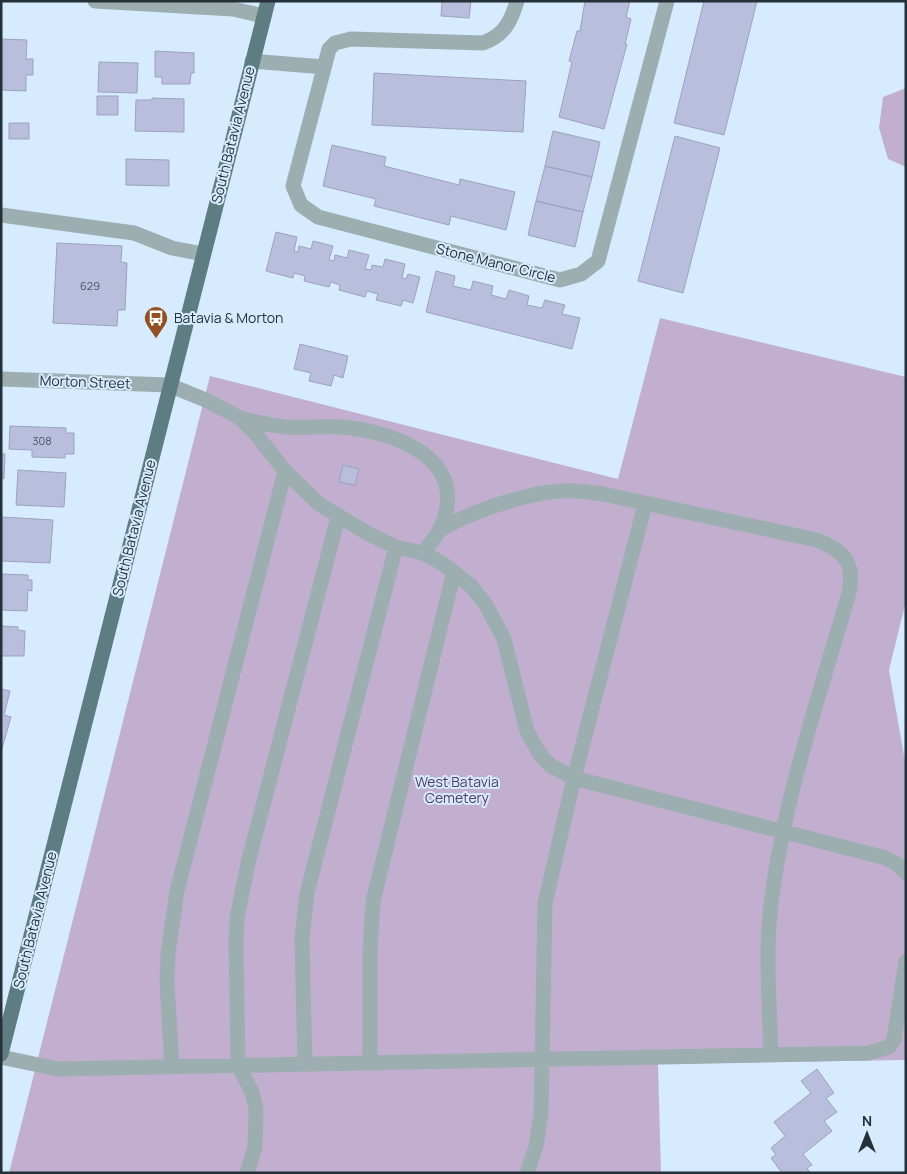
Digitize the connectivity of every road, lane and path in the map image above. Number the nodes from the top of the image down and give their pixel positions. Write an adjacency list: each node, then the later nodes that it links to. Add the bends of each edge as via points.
1 (95, 1): 4 (street)
2 (517, 1): 6 (street, Stone Manor Circle, via 504,31 483,43 343,40 329,50)
3 (667, 1): 6 (street, Stone Manor Circle, via 598,261 581,274 560,280 318,217 301,205 293,186)
4 (266, 9): 5 (main road, South Batavia Avenue)
5 (252, 61): 6 (street); 8 (main road, South Batavia Avenue)
6 (324, 67)
7 (1, 214): 8 (street, via 134,233 172,248)
8 (203, 254): 10 (main road, South Batavia Avenue)
9 (1, 379): 10 (street, Morton Street)
10 (169, 385): 11 (street, Morton Street, via 208,400); 24 (main road, South Batavia Avenue)
11 (240, 418): 12 (street); 15 (street, via 285,427 370,432 398,440 422,453 437,464 448,493)
12 (285, 471): 14 (street, via 319,504); 29 (street, via 177,891 168,960)
13 (645, 504): 15 (street, via 575,490 550,492 456,520); 19 (street); 20 (street, via 817,540 833,546 846,557 852,581)
14 (338, 517): 16 (street); 28 (street, via 242,891 236,942)
15 (440, 530): 17 (street)
16 (396, 546): 17 (street); 27 (street, via 307,893 302,939)
17 (422, 554): 18 (street)
18 (454, 572): 19 (street, via 486,605 501,632 527,731 534,744 551,766); 26 (street, via 374,901 370,952)
19 (574, 778): 20 (street); 25 (street, via 545,903)
20 (783, 832): 21 (street, via 886,858); 23 (street, via 769,926)
21 (906, 873)
22 (906, 961): 23 (street, via 897,1029 889,1047 868,1053)
23 (771, 1055): 25 (street)
24 (1, 1056): 29 (street, via 58,1068)
25 (544, 1059): 26 (street); 31 (street, via 541,1114 536,1146)
26 (370, 1062): 27 (street)
27 (305, 1063): 28 (street)
28 (238, 1065): 29 (street); 30 (street, via 252,1092 256,1109 255,1146)
29 (172, 1066)
30 (247, 1173)
31 (527, 1173)

